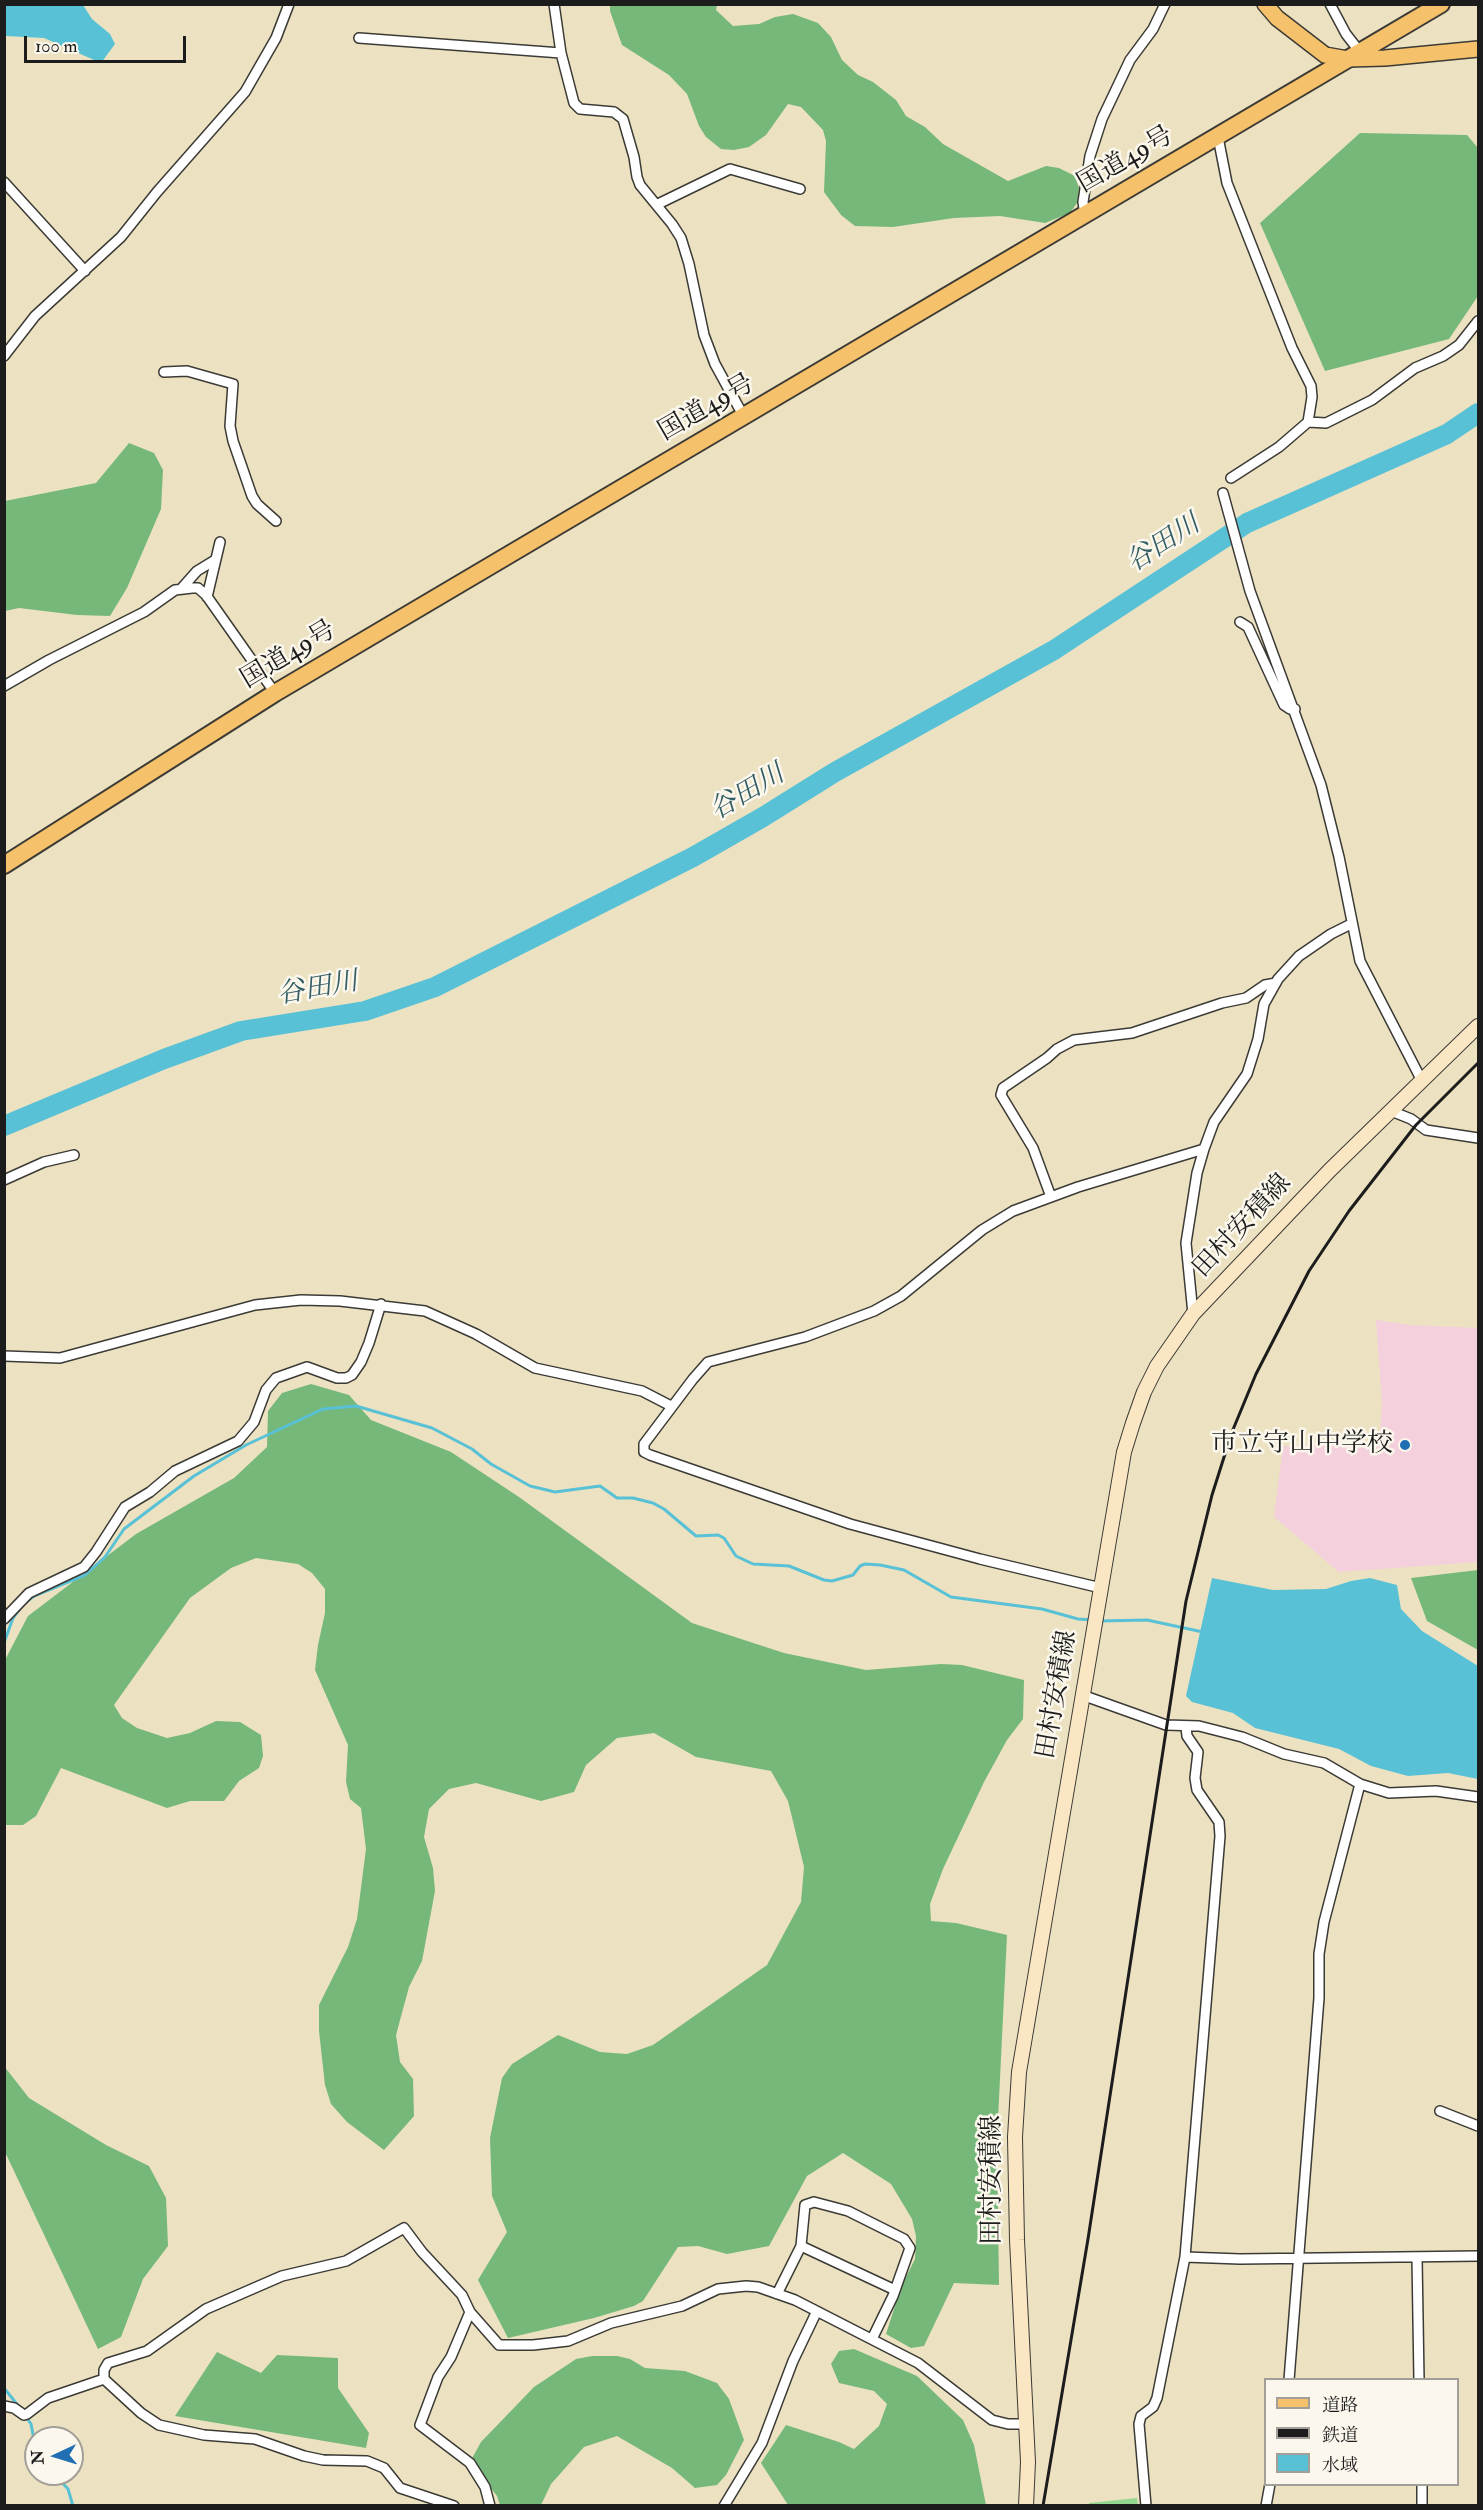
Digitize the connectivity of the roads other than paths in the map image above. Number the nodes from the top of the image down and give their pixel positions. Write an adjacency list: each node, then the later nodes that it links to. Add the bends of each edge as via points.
1 (289, 4): 16 (street, via 276,38 245,92 121,237)
2 (554, 4): 9 (street)
3 (1265, 4): 10 (main road, via 1325,55)
4 (1330, 4): 10 (street)
5 (1441, 4): 10 (highway, 国道49号)
6 (1160, 6): 15 (street, via 1153,29 1130,60 1102,119 1089,156)
7 (359, 38): 9 (street)
8 (1479, 49): 10 (main road, via 1385,58)
9 (561, 53): 14 (street, via 573,104 580,109 621,116 640,185)
10 (1354, 56): 11 (highway, 国道49号)
11 (1218, 137): 15 (highway, 国道49号); 21 (street, via 1227,183 1292,348 1311,386)
12 (4, 182): 16 (street)
13 (800, 189): 14 (street, via 727,169)
14 (658, 204): 20 (street, via 681,238 704,335)
15 (1085, 215): 20 (highway, 国道49号)
16 (85, 271): 18 (street, via 35,316)
17 (1479, 321): 21 (street, via 1459,345 1415,368 1372,400 1326,423)
18 (4, 356)
19 (164, 372): 24 (street, via 187,371 232,384 233,441 252,496)
20 (744, 417): 31 (highway, 国道49号)
21 (1308, 422): 22 (street, via 1279,447)
22 (1231, 478)
23 (1223, 494): 32 (street, via 1250,591)
24 (276, 520)
25 (220, 542): 26 (street)
26 (215, 560): 27 (street, via 197,571); 28 (street)
27 (181, 589): 28 (street, via 198,588); 30 (street)
28 (207, 597): 31 (street)
29 (1240, 622): 32 (street, via 1250,630 1284,705)
30 (4, 686)
31 (275, 693): 33 (highway, 国道49号)
32 (1295, 709): 34 (street, via 1321,785)
33 (4, 864)
34 (1351, 924): 35 (street, via 1299,956); 37 (street, via 1367,978)
35 (1276, 983): 40 (street, via 1264,1004 1250,1067 1214,1122); 43 (street, via 1265,985 1246,998 1132,1034 1074,1040 1003,1088 1000,1095 1033,1148)
36 (1479, 1026): 37 (main road, 田村安積線)
37 (1422, 1081): 38 (main road, 田村安積線)
38 (1391, 1111): 39 (street, via 1426,1130); 45 (main road, 田村安積線)
39 (1479, 1138)
40 (1204, 1149): 43 (street); 45 (street, via 1186,1244)
41 (74, 1155): 42 (street, via 44,1162)
42 (4, 1180)
43 (1051, 1197): 47 (street, via 997,1219 901,1296 874,1311 805,1337 708,1362)
44 (381, 1304): 46 (street, via 284,1300 60,1358); 47 (street, via 440,1316 535,1368 642,1391); 49 (street, via 361,1362 352,1375 337,1378 307,1368 276,1378 266,1390 254,1422 238,1441 175,1470 125,1507 84,1567 29,1593)
45 (1193, 1314): 48 (main road, 田村安積線, via 1157,1366 1132,1424)
46 (4, 1356)
47 (671, 1406): 48 (street, via 644,1444 644,1452 850,1524)
48 (1101, 1588): 50 (main road, 田村安積線)
49 (4, 1619)
50 (1082, 1695): 51 (street, via 1166,1725); 70 (main road, 田村安積線, via 1019,2072 1016,2211)
51 (1186, 1727): 52 (street, via 1199,1726 1242,1737 1284,1754 1317,1761); 58 (street, via 1198,1752 1197,1790 1219,1822 1220,1836)
52 (1359, 1784): 53 (street, via 1389,1793 1436,1791); 59 (street, via 1319,1954)
53 (1479, 1797)
54 (1440, 2111): 55 (street)
55 (1479, 2126)
56 (801, 2246): 61 (street); 61 (street, via 805,2205 814,2202 848,2211 908,2242 909,2253); 62 (street)
57 (1479, 2256): 60 (street)
58 (1185, 2257): 59 (street); 77 (street, via 1157,2398 1139,2421)
59 (1298, 2257): 60 (street); 66 (street)
60 (1417, 2258): 67 (street)
61 (895, 2290): 65 (street)
62 (777, 2294): 63 (street, via 752,2286 726,2288 682,2306 611,2323 568,2341 533,2345 499,2345); 64 (street)
63 (470, 2312): 68 (street, via 462,2295 404,2228 346,2261 282,2276 206,2309 147,2351 108,2363); 74 (street, via 420,2425 470,2463 485,2487)
64 (816, 2313): 65 (street); 75 (street, via 762,2443)
65 (872, 2339): 70 (street, via 918,2363 992,2420)
66 (1289, 2378)
67 (1419, 2378)
68 (104, 2379): 69 (street, via 55,2395 26,2415); 73 (street, via 159,2425 204,2435 255,2439 323,2460 367,2461 384,2468 400,2488)
69 (4, 2406)
70 (1026, 2424): 76 (main road, 田村安積線)
71 (1270, 2486): 78 (street)
72 (1422, 2486): 79 (street)
73 (454, 2505)
74 (490, 2505)
75 (724, 2505)
76 (1026, 2505)
77 (1146, 2505)
78 (1266, 2505)
79 (1422, 2505)

